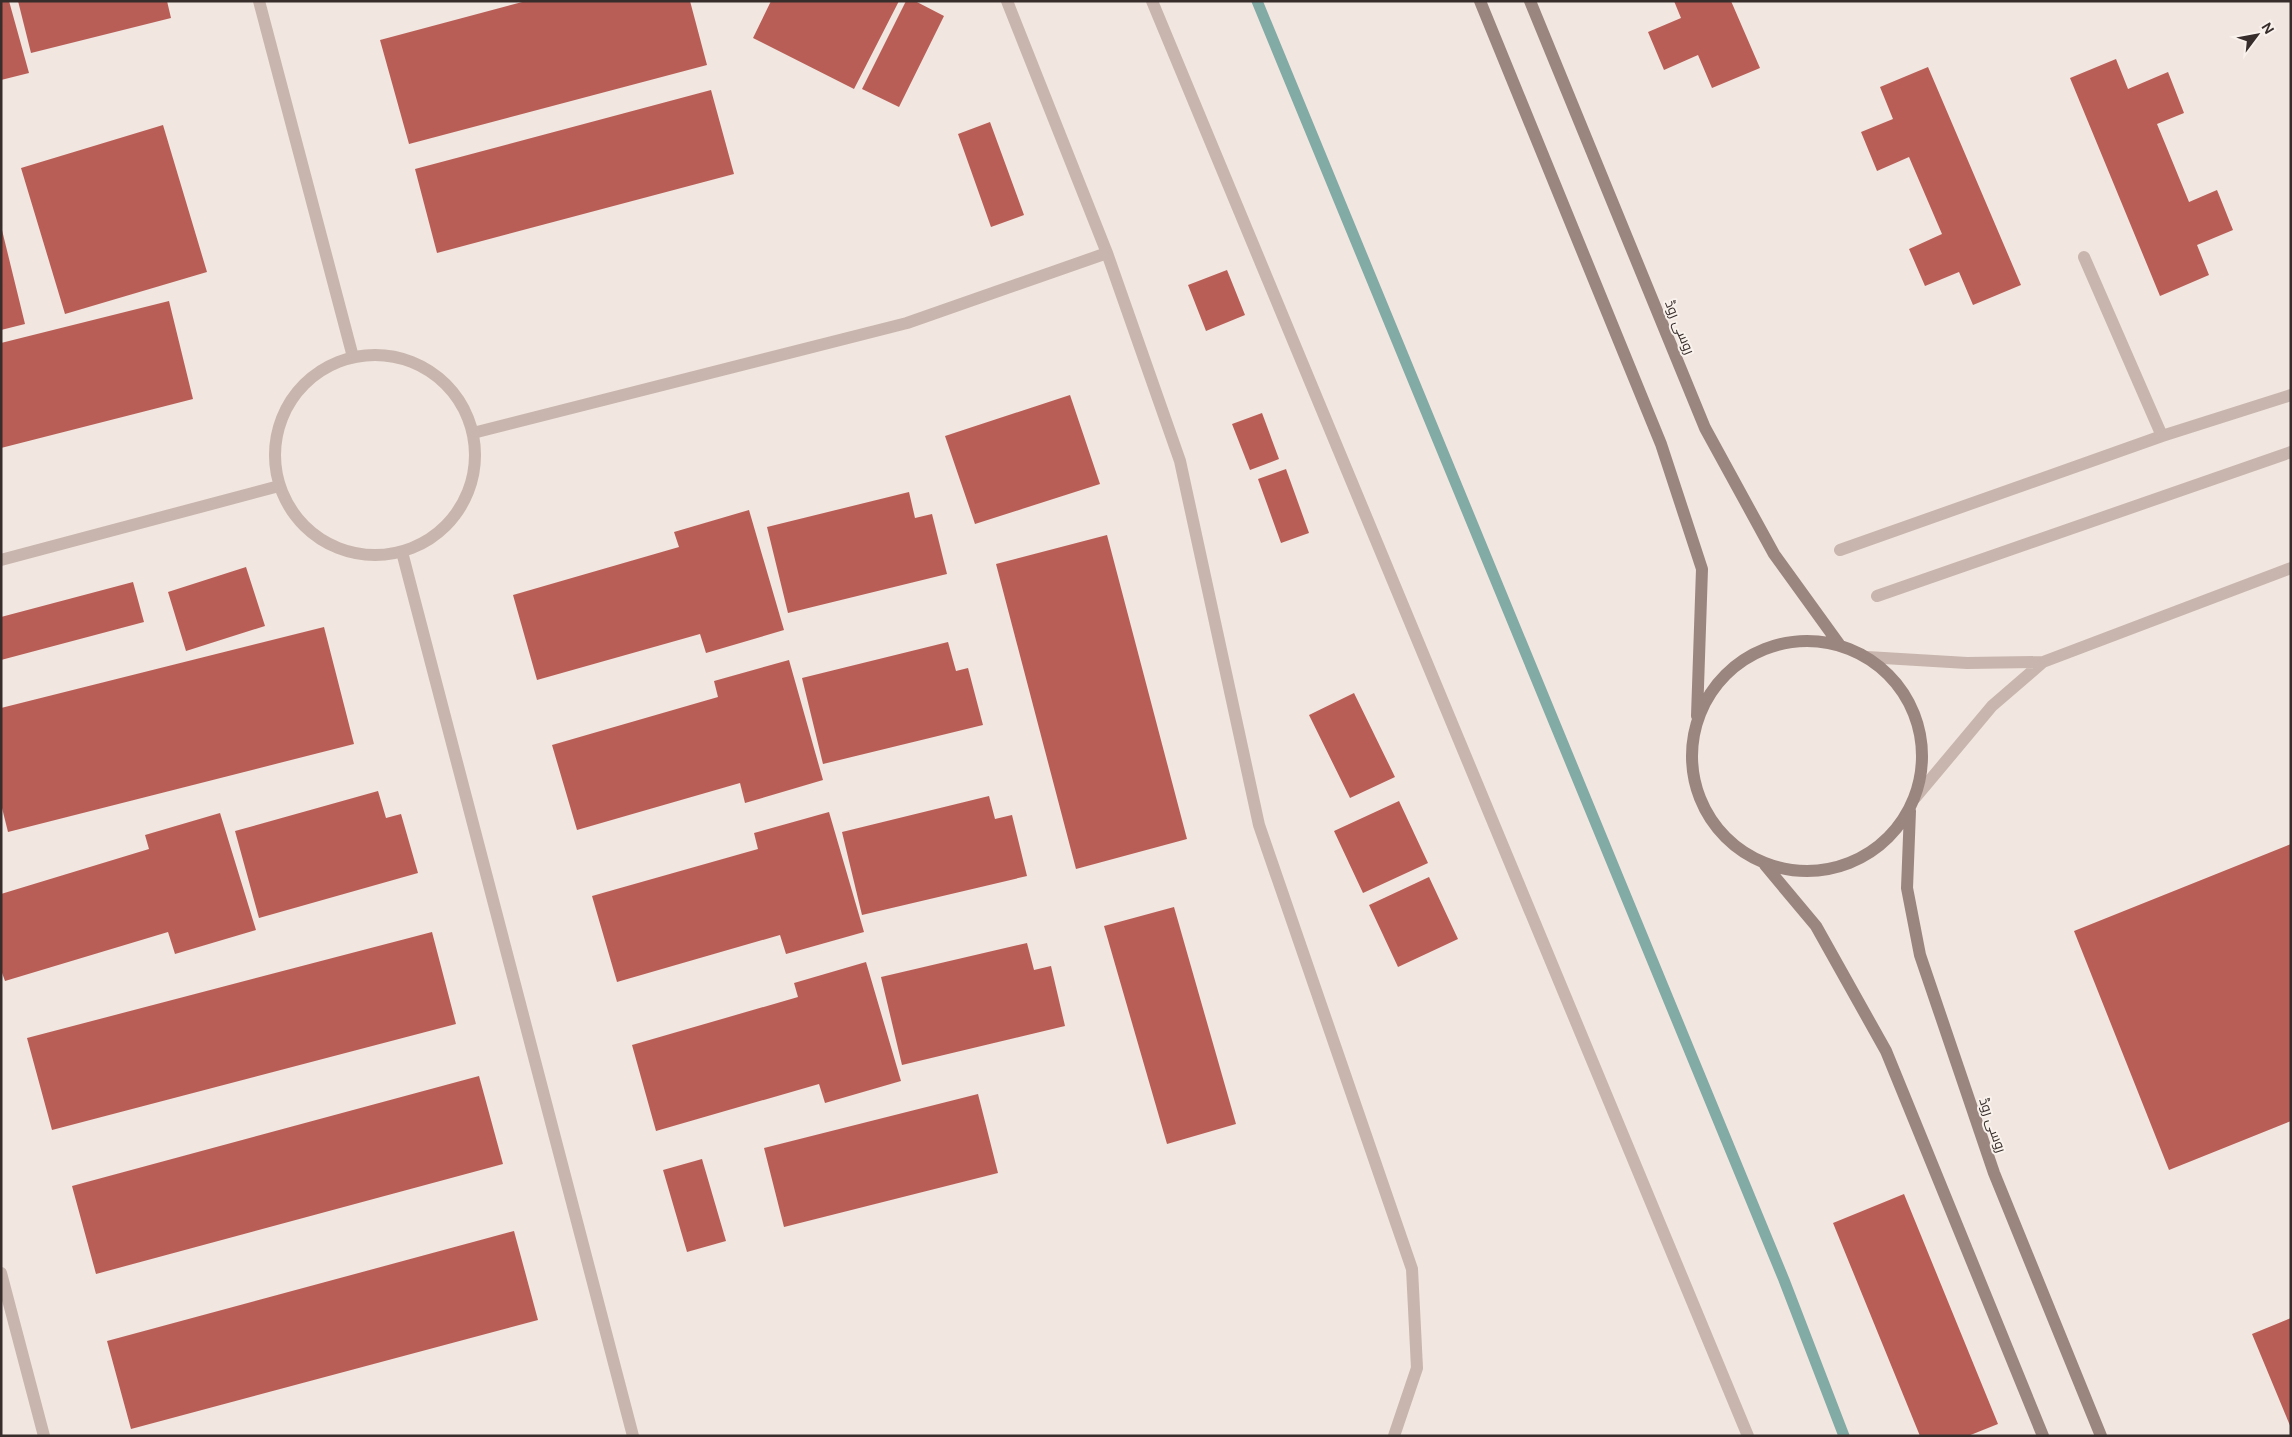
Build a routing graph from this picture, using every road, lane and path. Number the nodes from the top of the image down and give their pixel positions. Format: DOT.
graph roads {
  1 [pos="259,1"];
  2 [pos="1006,1"];
  3 [pos="1152,1"];
  4 [pos="1480,1"];
  5 [pos="1530,1"];
  6 [pos="1107,253"];
  7 [pos="2084,257"];
  8 [pos="353,357"];
  9 [pos="2291,395"];
  10 [pos="473,433"];
  11 [pos="2162,436"];
  12 [pos="2291,452"];
  13 [pos="279,486"];
  14 [pos="1840,550"];
  15 [pos="402,552"];
  16 [pos="1,560"];
  17 [pos="2291,568"];
  18 [pos="1877,596"];
  19 [pos="1839,644"];
  20 [pos="1867,657"];
  21 [pos="2043,662"];
  22 [pos="1697,716"];
  23 [pos="1915,798"];
  24 [pos="1910,810"];
  25 [pos="1765,865"];
  26 [pos="1,1273"];
  27 [pos="44,1436"];
  28 [pos="633,1436"];
  29 [pos="1394,1436"];
  30 [pos="1748,1436"];
  31 [pos="2042,1436"];
  32 [pos="2101,1436"];
  1 -- 8 [label="street"];
  2 -- 6 [label="street"];
  3 -- 30 [label="street"];
  4 -- 22 [label="main road"];
  5 -- 19 [label="main road, روسی روڈ"];
  6 -- 10 [label="street"];
  6 -- 29 [label="street"];
  7 -- 11 [label="street"];
  8 -- 10 [label="street"];
  8 -- 13 [label="street"];
  9 -- 11 [label="street"];
  10 -- 15 [label="street"];
  11 -- 14 [label="street"];
  12 -- 18 [label="street"];
  13 -- 15 [label="street"];
  13 -- 16 [label="street"];
  15 -- 28 [label="street"];
  17 -- 21 [label="street"];
  19 -- 20 [label="main road"];
  19 -- 22 [label="main road"];
  20 -- 21 [label="street"];
  20 -- 23 [label="main road"];
  21 -- 23 [label="street"];
  22 -- 25 [label="main road"];
  23 -- 24 [label="main road"];
  24 -- 25 [label="main road"];
  24 -- 32 [label="main road, روسی روڈ"];
  25 -- 31 [label="main road"];
  26 -- 27 [label="street"];
}
